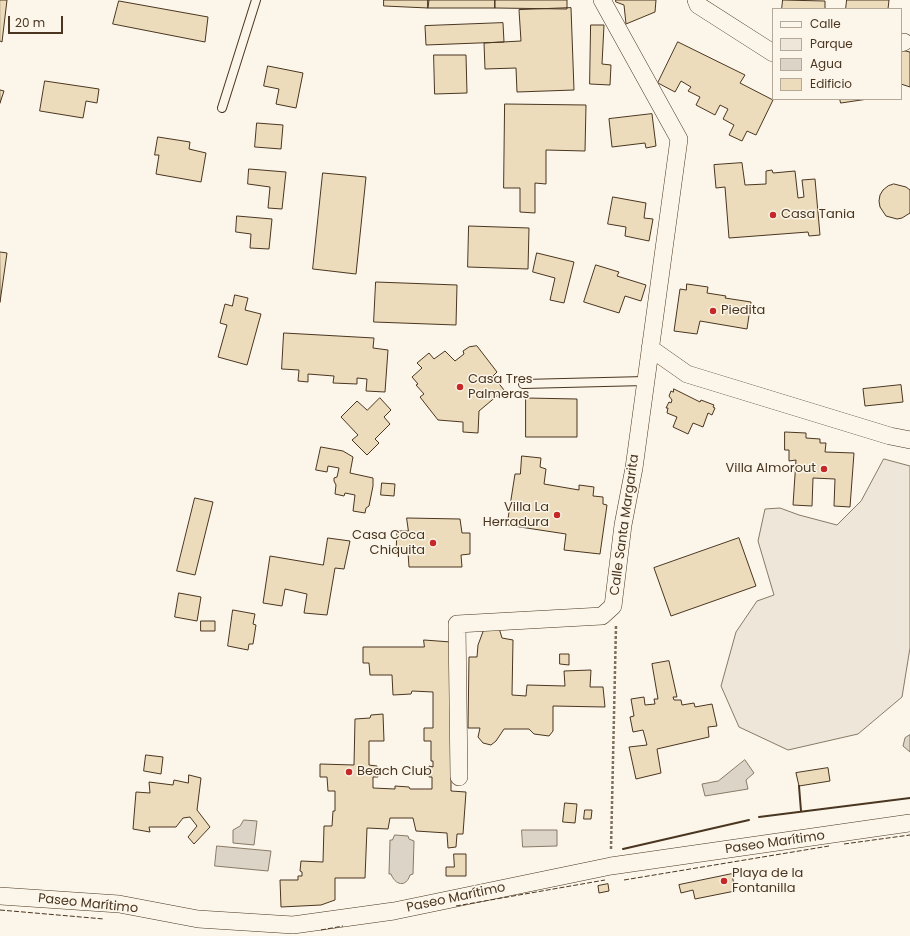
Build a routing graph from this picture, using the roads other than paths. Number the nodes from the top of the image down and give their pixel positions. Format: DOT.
graph roads {
  1 [pos="256,0"];
  2 [pos="602,0"];
  3 [pos="696,0"];
  4 [pos="772,53"];
  5 [pos="222,108"];
  6 [pos="650,348"];
  7 [pos="646,381"];
  8 [pos="523,384"];
  9 [pos="910,440"];
  10 [pos="459,776"];
  11 [pos="910,823"];
  12 [pos="0,896"];
  1 -- 5 [label="lane"];
  2 -- 6 [label="street, Calle Santa Margarita"];
  3 -- 4 [label="street"];
  6 -- 7 [label="street, Calle Santa Margarita"];
  6 -- 9 [label="street"];
  7 -- 8 [label="lane"];
  7 -- 10 [label="street, Calle Santa Margarita"];
  11 -- 12 [label="street, Paseo Marítimo"];
}
